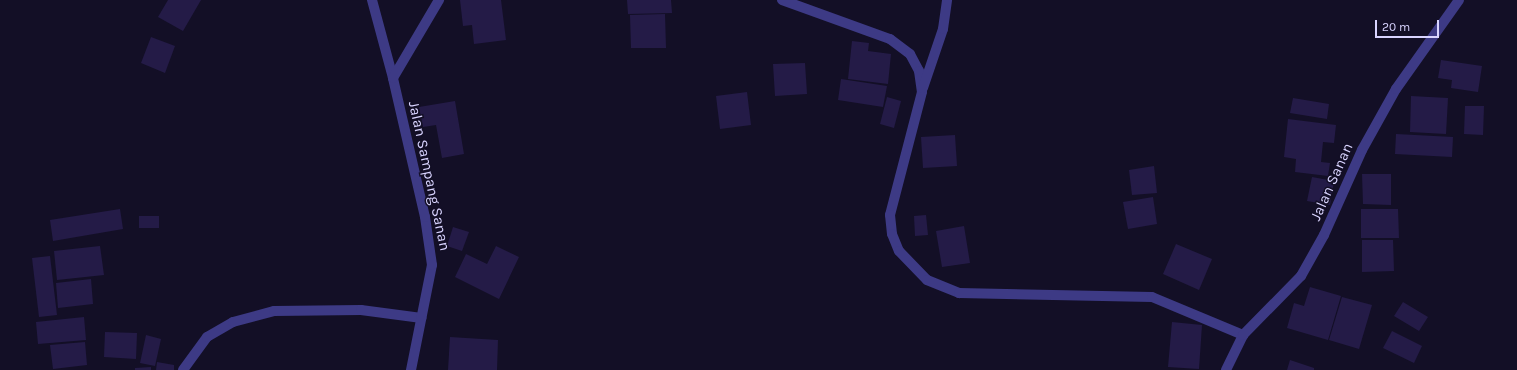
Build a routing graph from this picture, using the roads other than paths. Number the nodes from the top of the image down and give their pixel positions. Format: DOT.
graph roads {
  1 [pos="372,0"];
  2 [pos="439,0"];
  3 [pos="782,0"];
  4 [pos="947,0"];
  5 [pos="1459,0"];
  6 [pos="393,78"];
  7 [pos="922,92"];
  8 [pos="422,318"];
  9 [pos="1242,335"];
  10 [pos="183,370"];
  11 [pos="411,370"];
  12 [pos="1226,370"];
  1 -- 6 [label="street, Jalan Sampang Sanan"];
  2 -- 6 [label="street"];
  3 -- 7 [label="street"];
  4 -- 7 [label="street"];
  5 -- 9 [label="street, Jalan Sanan"];
  6 -- 8 [label="street, Jalan Sampang Sanan"];
  7 -- 9 [label="street"];
  8 -- 10 [label="street"];
  8 -- 11 [label="street, Jalan Sampang Sanan"];
  9 -- 12 [label="street, Jalan Sanan"];
}
